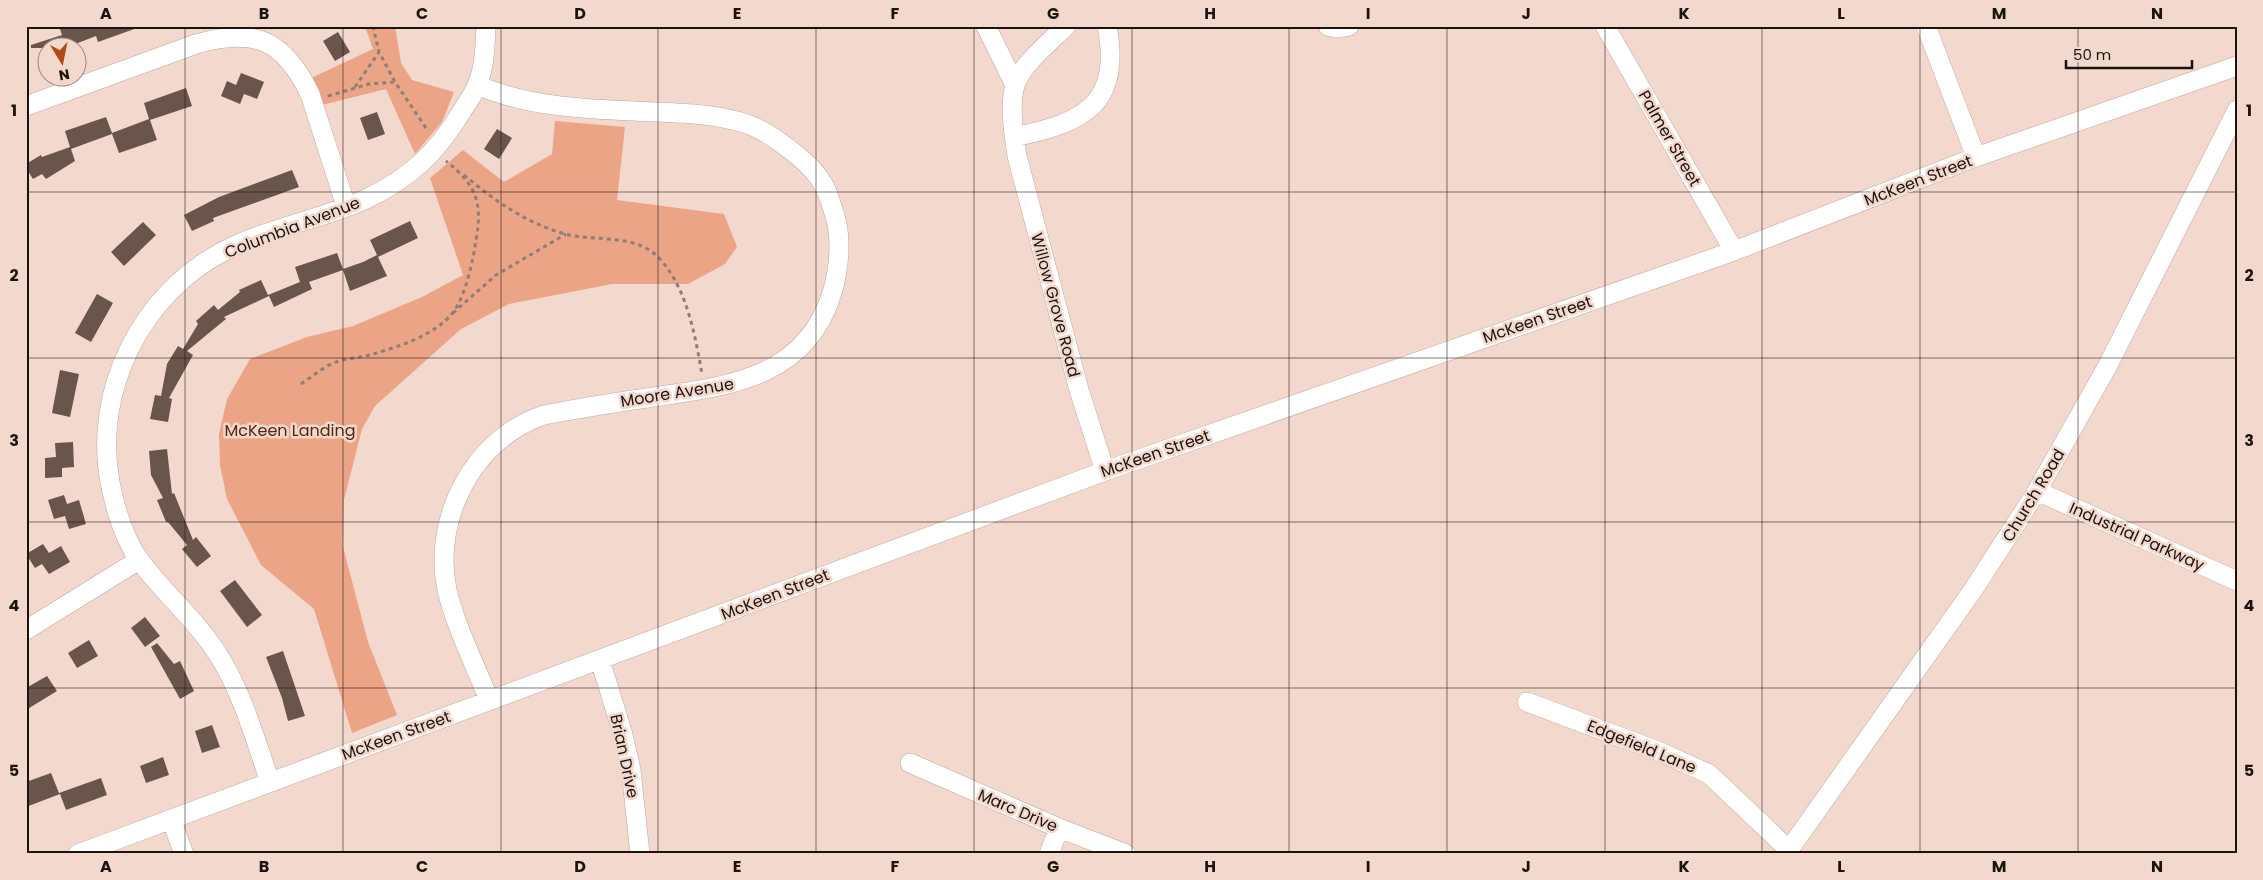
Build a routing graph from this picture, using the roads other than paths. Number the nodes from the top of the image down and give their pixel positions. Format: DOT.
graph roads {
  1 [pos="486,26"];
  2 [pos="986,26"];
  3 [pos="1066,26"];
  4 [pos="1107,26"];
  5 [pos="1328,26"];
  6 [pos="1349,26"];
  7 [pos="1605,26"];
  8 [pos="1926,26"];
  9 [pos="2237,66"];
  10 [pos="477,85"];
  11 [pos="1015,85"];
  12 [pos="26,106"];
  13 [pos="2237,110"];
  14 [pos="1014,137"];
  15 [pos="1976,157"];
  16 [pos="346,206"];
  17 [pos="1734,251"];
  18 [pos="1105,471"];
  19 [pos="2037,491"];
  20 [pos="140,560"];
  21 [pos="2237,581"];
  22 [pos="26,630"];
  23 [pos="600,660"];
  24 [pos="489,700"];
  25 [pos="1527,702"];
  26 [pos="910,763"];
  27 [pos="270,782"];
  28 [pos="171,819"];
  29 [pos="1059,828"];
  30 [pos="1787,852"];
  31 [pos="78,854"];
  32 [pos="184,854"];
  33 [pos="640,854"];
  34 [pos="1049,854"];
  35 [pos="1126,854"];
  1 -- 10 [label="street, Columbia Avenue"];
  2 -- 11 [label="street, Willow Grove Road"];
  3 -- 11 [label="street"];
  4 -- 14 [label="street"];
  5 -- 6 [label="street"];
  7 -- 17 [label="street, Palmer Street"];
  8 -- 15 [label="street"];
  9 -- 15 [label="street, McKeen Street"];
  10 -- 16 [label="street, Columbia Avenue"];
  10 -- 24 [label="street, Moore Avenue"];
  11 -- 14 [label="street, Willow Grove Road"];
  12 -- 16 [label="street"];
  13 -- 19 [label="street, Church Road"];
  14 -- 18 [label="street, Willow Grove Road"];
  15 -- 17 [label="street, McKeen Street"];
  16 -- 20 [label="street, Columbia Avenue"];
  17 -- 18 [label="street, McKeen Street"];
  18 -- 23 [label="street, McKeen Street"];
  19 -- 21 [label="street, Industrial Parkway"];
  19 -- 30 [label="street, Church Road"];
  20 -- 22 [label="street"];
  20 -- 27 [label="street, Columbia Avenue"];
  23 -- 24 [label="street, McKeen Street"];
  23 -- 33 [label="street, Brian Drive"];
  24 -- 27 [label="street, McKeen Street"];
  25 -- 30 [label="street, Edgefield Lane"];
  26 -- 29 [label="street, Marc Drive"];
  27 -- 28 [label="street, McKeen Street"];
  28 -- 31 [label="street, McKeen Street"];
  28 -- 32 [label="street"];
  29 -- 34 [label="street"];
  29 -- 35 [label="street, Marc Drive"];
}
